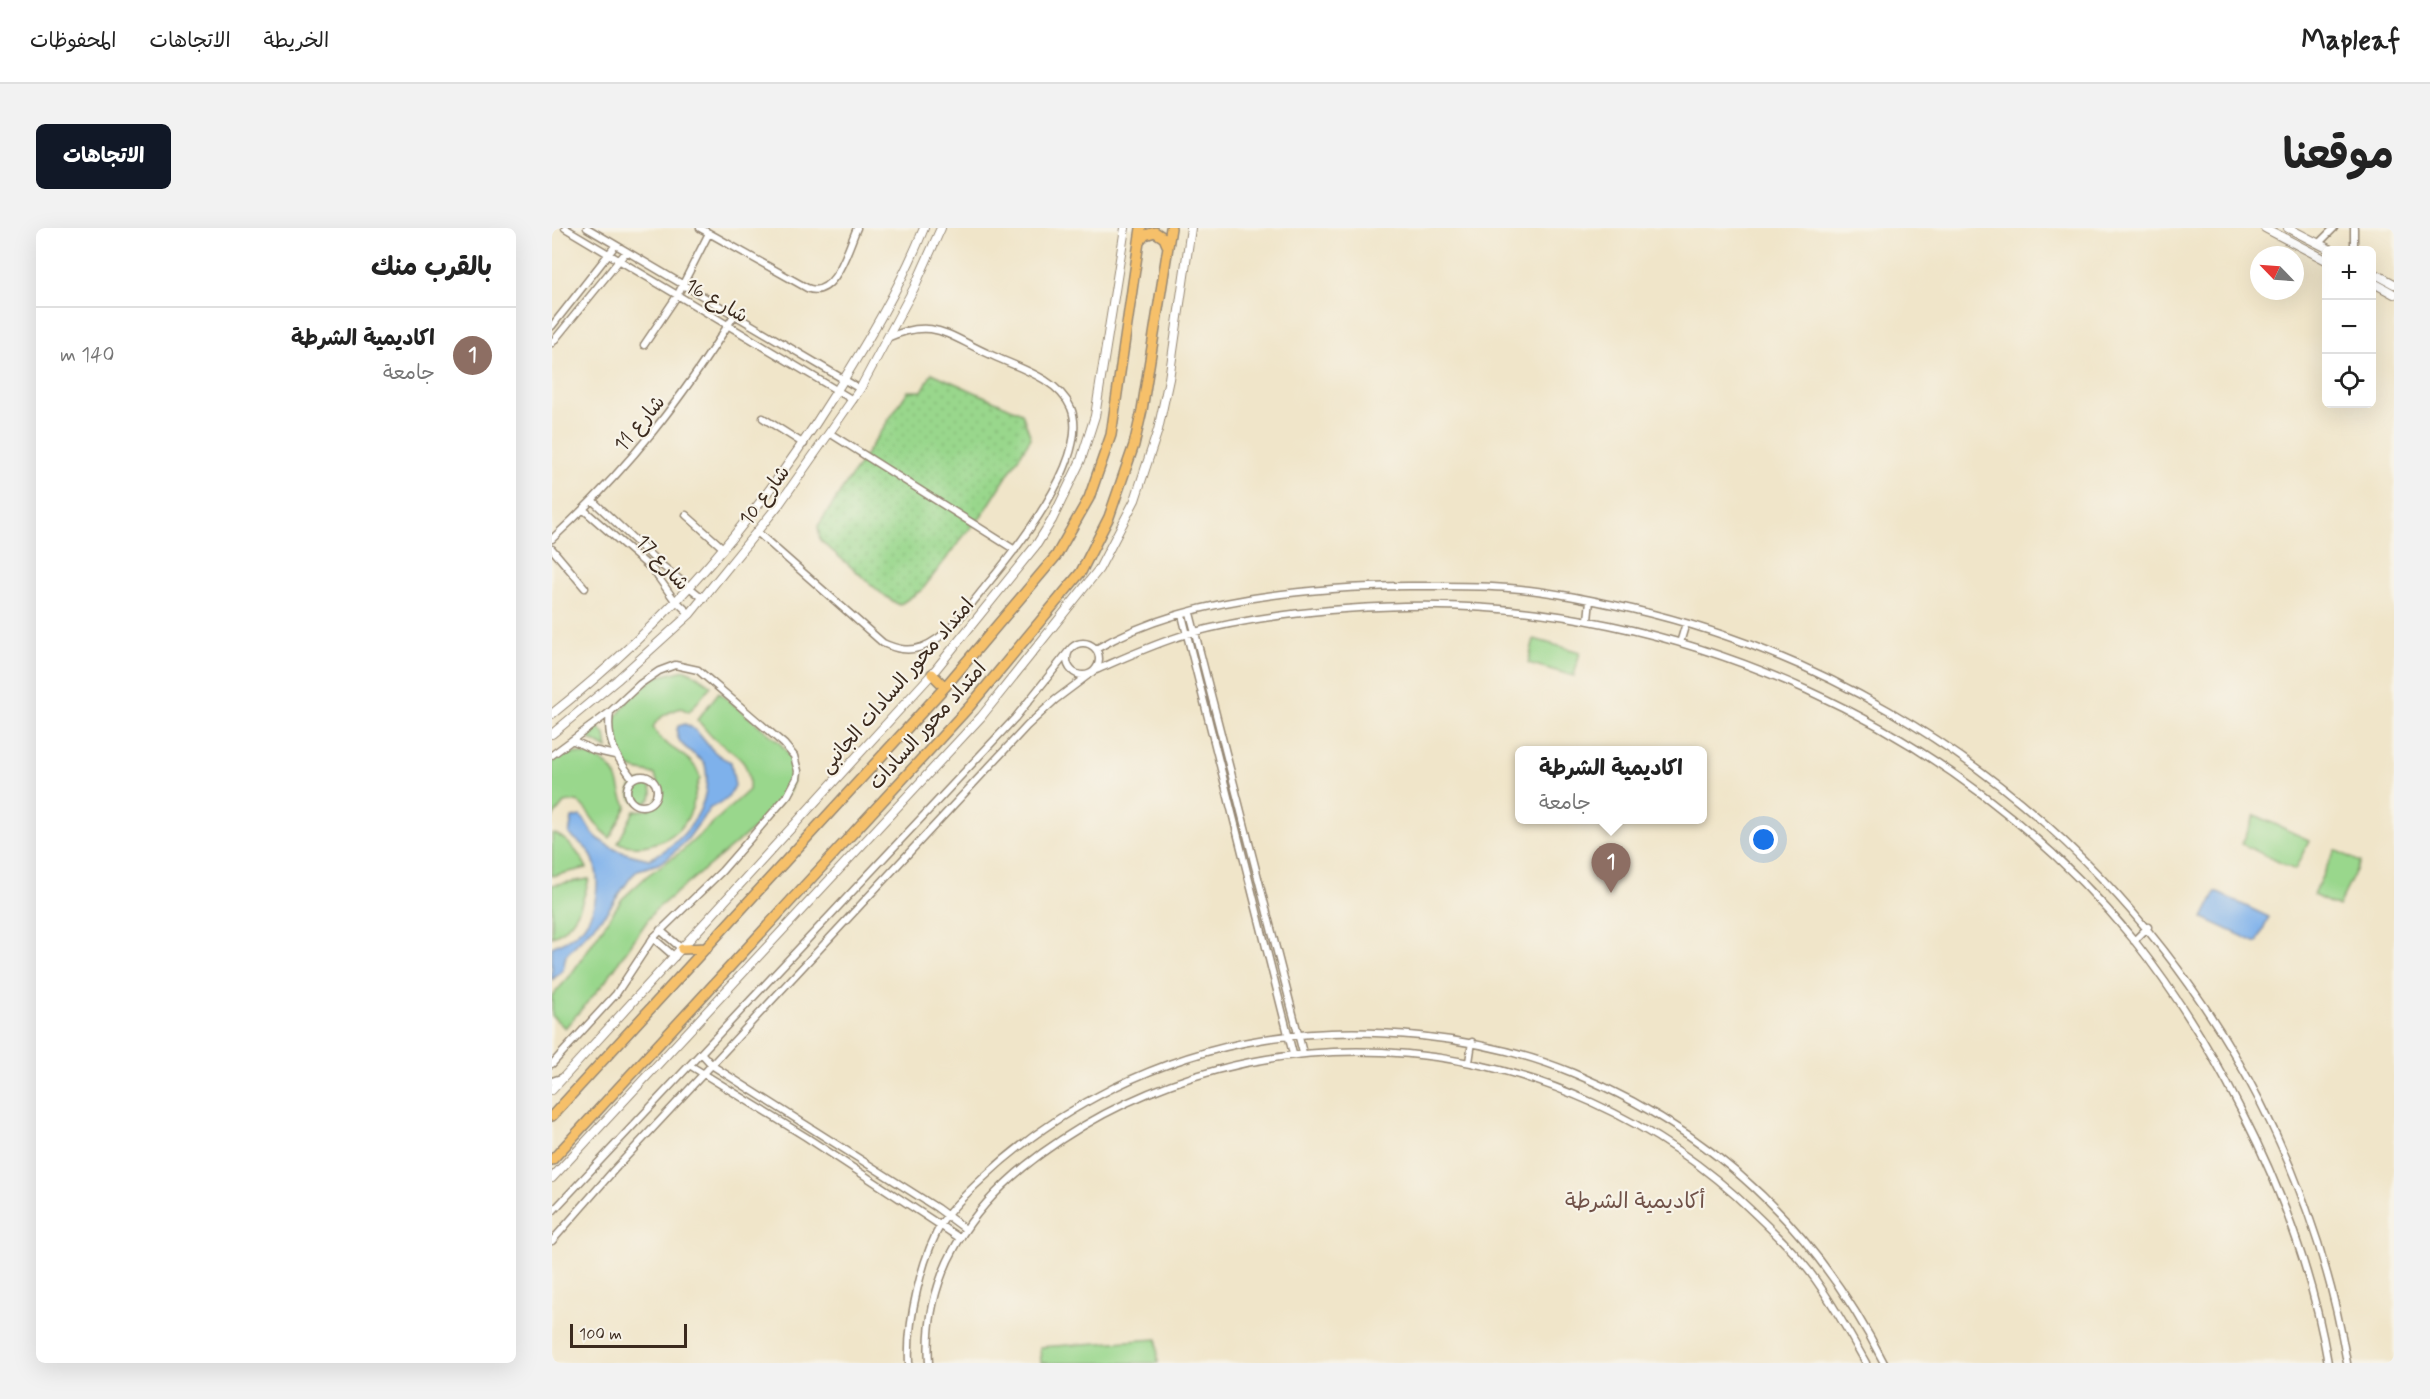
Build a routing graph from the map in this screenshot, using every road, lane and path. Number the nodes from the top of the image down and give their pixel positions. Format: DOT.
graph roads {
  1 [pos="565,228"];
  2 [pos="587,228"];
  3 [pos="700,228"];
  4 [pos="857,228"];
  5 [pos="924,228"];
  6 [pos="941,228"];
  7 [pos="1125,228"];
  8 [pos="1142,228"];
  9 [pos="1171,228"];
  10 [pos="1191,228"];
  11 [pos="2265,228"];
  12 [pos="2288,228"];
  13 [pos="2334,228"];
  14 [pos="2354,228"];
  15 [pos="709,233"];
  16 [pos="1139,243"];
  17 [pos="2318,244"];
  18 [pos="615,246"];
  19 [pos="2322,246"];
  20 [pos="2354,246"];
  21 [pos="1167,247"];
  22 [pos="626,252"];
  23 [pos="609,256"];
  24 [pos="2322,258"];
  25 [pos="619,261"];
  26 [pos="2376,274"];
  27 [pos="682,284"];
  28 [pos="2376,284"];
  29 [pos="2394,284"];
  30 [pos="2394,294"];
  31 [pos="677,296"];
  32 [pos="735,314"];
  33 [pos="728,324"];
  34 [pos="552,326"];
  35 [pos="887,338"];
  36 [pos="552,343"];
  37 [pos="644,345"];
  38 [pos="844,380"];
  39 [pos="860,389"];
  40 [pos="837,390"];
  41 [pos="853,400"];
  42 [pos="764,418"];
  43 [pos="831,434"];
  44 [pos="804,444"];
  45 [pos="593,501"];
  46 [pos="585,510"];
  47 [pos="686,515"];
  48 [pos="757,532"];
  49 [pos="552,539"];
  50 [pos="723,548"];
  51 [pos="552,549"];
  52 [pos="1015,550"];
  53 [pos="692,587"];
  54 [pos="585,588"];
  55 [pos="704,599"];
  56 [pos="1590,600"];
  57 [pos="677,602"];
  58 [pos="1190,613"];
  59 [pos="690,614"];
  60 [pos="1182,615"];
  61 [pos="1587,620"];
  62 [pos="1686,623"];
  63 [pos="1197,632"];
  64 [pos="1188,634"];
  65 [pos="1680,643"];
  66 [pos="1096,649"];
  67 [pos="1068,652"];
  68 [pos="1096,670"];
  69 [pos="932,674"];
  70 [pos="1087,676"];
  71 [pos="945,687"];
  72 [pos="610,712"];
  73 [pos="552,714"];
  74 [pos="552,734"];
  75 [pos="573,740"];
  76 [pos="552,755"];
  77 [pos="615,755"];
  78 [pos="633,779"];
  79 [pos="2148,927"];
  80 [pos="660,930"];
  81 [pos="653,938"];
  82 [pos="2134,941"];
  83 [pos="707,948"];
  84 [pos="682,949"];
  85 [pos="675,957"];
  86 [pos="1289,1037"];
  87 [pos="1299,1037"];
  88 [pos="1472,1042"];
  89 [pos="1303,1053"];
  90 [pos="702,1054"];
  91 [pos="1293,1054"];
  92 [pos="1469,1062"];
  93 [pos="552,1064"];
  94 [pos="691,1066"];
  95 [pos="712,1066"];
  96 [pos="705,1074"];
  97 [pos="564,1077"];
  98 [pos="552,1081"];
  99 [pos="552,1090"];
  100 [pos="552,1116"];
  101 [pos="552,1160"];
  102 [pos="552,1178"];
  103 [pos="552,1212"];
  104 [pos="947,1215"];
  105 [pos="940,1225"];
  106 [pos="964,1228"];
  107 [pos="958,1237"];
  108 [pos="552,1241"];
  109 [pos="909,1363"];
  110 [pos="929,1363"];
  111 [pos="1866,1363"];
  112 [pos="1884,1363"];
  113 [pos="2328,1363"];
  114 [pos="2347,1363"];
  1 -- 23 [label="street, شارع 16"];
  2 -- 18 [label="street, شارع 16"];
  3 -- 15 [label="street"];
  4 -- 15 [label="street"];
  5 -- 38 [label="street, شارع 10"];
  6 -- 35 [label="street, شارع 10"];
  7 -- 69 [label="street, امتداد محور السادات الجانبى"];
  8 -- 16 [label="main road, امتداد محور السادات"];
  9 -- 21 [label="main road, امتداد محور السادات"];
  10 -- 102 [label="street"];
  11 -- 24 [label="street"];
  12 -- 17 [label="street"];
  13 -- 17 [label="street"];
  14 -- 20 [label="street"];
  15 -- 27 [label="street"];
  16 -- 21 [label="main road"];
  16 -- 71 [label="main road, امتداد محور السادات"];
  17 -- 19 [label="street"];
  18 -- 22 [label="street, شارع 16"];
  18 -- 23 [label="street"];
  21 -- 101 [label="main road, امتداد محور السادات"];
  22 -- 25 [label="street"];
  22 -- 27 [label="street, شارع 16"];
  23 -- 25 [label="street, شارع 16"];
  23 -- 34 [label="street"];
  25 -- 31 [label="street, شارع 16"];
  25 -- 36 [label="street"];
  26 -- 29 [label="street"];
  27 -- 31 [label="street"];
  27 -- 32 [label="street, شارع 16"];
  28 -- 30 [label="street"];
  31 -- 33 [label="street, شارع 16"];
  31 -- 37 [label="street"];
  32 -- 33 [label="street, شارع 11"];
  32 -- 38 [label="street, شارع 16"];
  33 -- 40 [label="street, شارع 16"];
  33 -- 45 [label="street, شارع 11"];
  35 -- 39 [label="street, شارع 10"];
  35 -- 52 [label="street"];
  38 -- 39 [label="street, شارع 16"];
  38 -- 40 [label="street, شارع 10"];
  39 -- 41 [label="street, شارع 10"];
  40 -- 41 [label="street, شارع 16"];
  40 -- 44 [label="street, شارع 10"];
  41 -- 43 [label="street, شارع 10"];
  42 -- 44 [label="street"];
  43 -- 48 [label="street, شارع 10"];
  43 -- 52 [label="street"];
  44 -- 50 [label="street, شارع 10"];
  45 -- 46 [label="street, شارع 11"];
  45 -- 53 [label="street, شارع 17"];
  46 -- 49 [label="street, شارع 11"];
  46 -- 57 [label="street, شارع 17"];
  47 -- 50 [label="street"];
  48 -- 52 [label="street"];
  48 -- 55 [label="street, شارع 10"];
  50 -- 53 [label="street, شارع 10"];
  51 -- 54 [label="street"];
  53 -- 55 [label="street, شارع 17"];
  53 -- 57 [label="street, شارع 10"];
  55 -- 59 [label="street, شارع 10"];
  56 -- 58 [label="street"];
  56 -- 61 [label="street"];
  56 -- 62 [label="street"];
  57 -- 59 [label="street, شارع 17"];
  57 -- 73 [label="street, شارع 10"];
  58 -- 60 [label="street"];
  58 -- 63 [label="street"];
  59 -- 74 [label="street, شارع 10"];
  60 -- 64 [label="street"];
  60 -- 66 [label="street"];
  61 -- 63 [label="street"];
  61 -- 65 [label="street"];
  62 -- 65 [label="street"];
  62 -- 79 [label="street"];
  63 -- 64 [label="street"];
  63 -- 87 [label="street"];
  64 -- 68 [label="street"];
  64 -- 86 [label="street"];
  65 -- 82 [label="street"];
  66 -- 67 [label="street"];
  66 -- 68 [label="street"];
  67 -- 70 [label="street"];
  67 -- 90 [label="street"];
  68 -- 70 [label="street"];
  69 -- 71 [label="main road"];
  69 -- 84 [label="street, امتداد محور السادات الجانبى"];
  70 -- 95 [label="street"];
  71 -- 83 [label="main road, امتداد محور السادات"];
  72 -- 75 [label="street"];
  72 -- 77 [label="street"];
  72 -- 80 [label="street"];
  75 -- 76 [label="street"];
  75 -- 77 [label="street"];
  77 -- 78 [label="street"];
  78 -- 78 [label="street"];
  79 -- 82 [label="street"];
  79 -- 114 [label="street"];
  80 -- 81 [label="street"];
  80 -- 84 [label="street"];
  81 -- 85 [label="street"];
  81 -- 93 [label="street"];
  82 -- 113 [label="street"];
  83 -- 84 [label="main road"];
  83 -- 100 [label="main road, امتداد محور السادات"];
  84 -- 85 [label="street, امتداد محور السادات الجانبى"];
  85 -- 97 [label="street, امتداد محور السادات الجانبى"];
  86 -- 87 [label="street"];
  86 -- 91 [label="street"];
  86 -- 104 [label="street"];
  87 -- 88 [label="street"];
  87 -- 89 [label="street"];
  88 -- 92 [label="street"];
  88 -- 112 [label="street"];
  89 -- 91 [label="street"];
  89 -- 92 [label="street"];
  90 -- 94 [label="street"];
  90 -- 95 [label="street"];
  91 -- 106 [label="street"];
  92 -- 111 [label="street"];
  94 -- 96 [label="street"];
  94 -- 103 [label="street"];
  95 -- 96 [label="street"];
  95 -- 104 [label="street"];
  96 -- 105 [label="street"];
  96 -- 108 [label="street"];
  97 -- 98 [label="street"];
  97 -- 99 [label="street, امتداد محور السادات الجانبى"];
  104 -- 105 [label="street"];
  104 -- 106 [label="street"];
  105 -- 107 [label="street"];
  105 -- 109 [label="street"];
  106 -- 107 [label="street"];
  107 -- 110 [label="street"];
}
